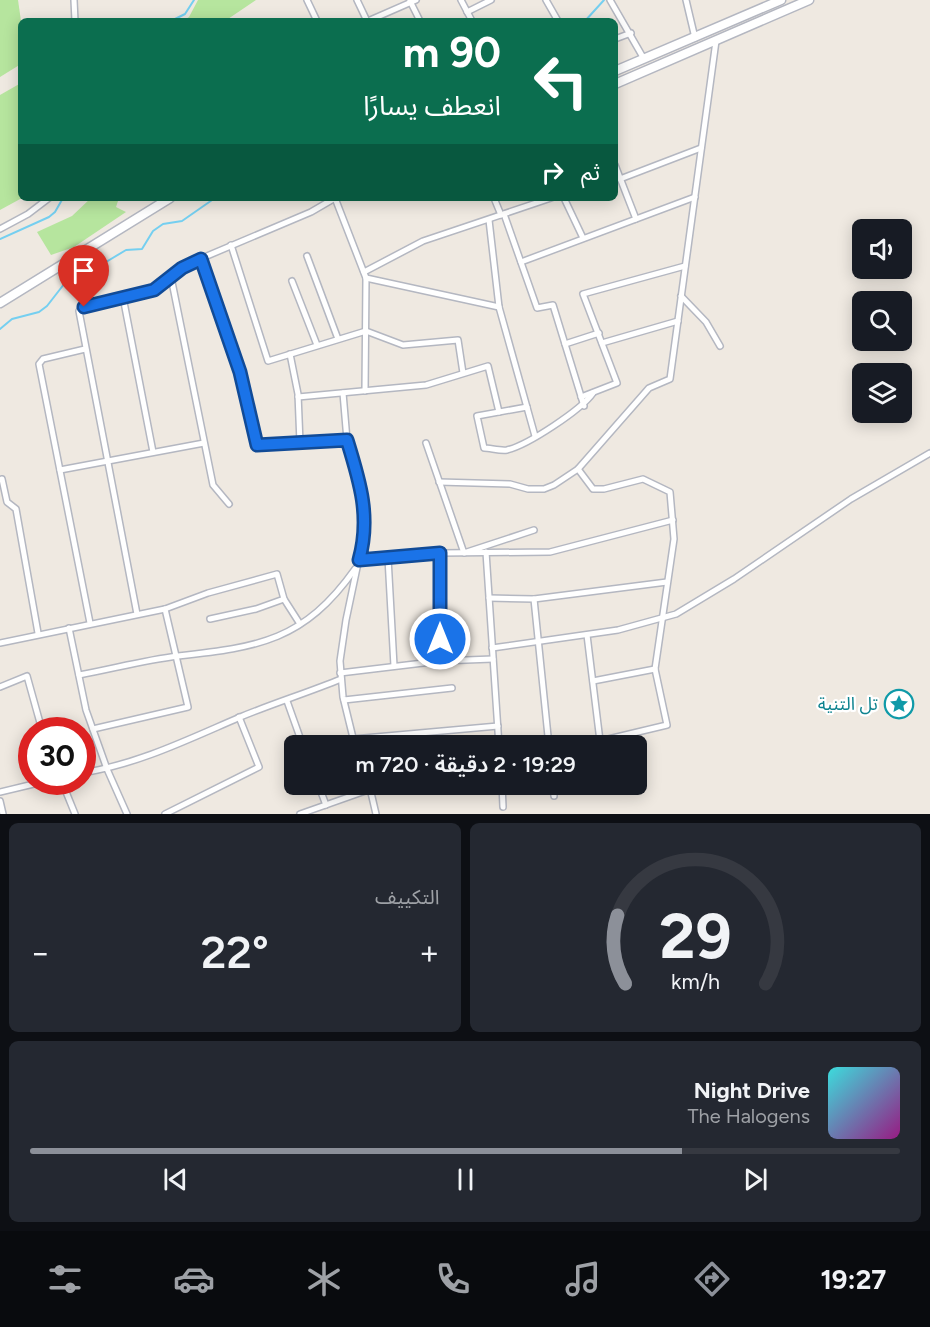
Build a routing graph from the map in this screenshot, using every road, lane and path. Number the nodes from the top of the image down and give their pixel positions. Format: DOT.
graph roads {
  1 [pos="74,0"];
  2 [pos="307,0"];
  3 [pos="357,0"];
  4 [pos="461,0"];
  5 [pos="491,0"];
  6 [pos="546,0"];
  7 [pos="610,0"];
  8 [pos="686,0"];
  9 [pos="781,0"];
  10 [pos="808,0"];
  11 [pos="412,1"];
  12 [pos="467,12"];
  13 [pos="75,18"];
  14 [pos="316,18"];
  15 [pos="366,18"];
  16 [pos="374,18"];
  17 [pos="419,18"];
  18 [pos="470,18"];
  19 [pos="556,18"];
  20 [pos="631,33"];
  21 [pos="618,38"];
  22 [pos="695,38"];
  23 [pos="716,41"];
  24 [pos="644,59"];
  25 [pos="627,66"];
  26 [pos="618,75"];
  27 [pos="618,78"];
  28 [pos="630,78"];
  29 [pos="701,148"];
  30 [pos="618,172"];
  31 [pos="621,179"];
  32 [pos="695,197"];
  33 [pos="45,201"];
  34 [pos="165,201"];
  35 [pos="330,201"];
  36 [pos="336,201"];
  37 [pos="495,201"];
  38 [pos="542,201"];
  39 [pos="565,201"];
  40 [pos="502,215"];
  41 [pos="489,219"];
  42 [pos="636,219"];
  43 [pos="0,229"];
  44 [pos="583,238"];
  45 [pos="231,245"];
  46 [pos="307,256"];
  47 [pos="201,259"];
  48 [pos="521,262"];
  49 [pos="685,266"];
  50 [pos="365,275"];
  51 [pos="171,277"];
  52 [pos="292,282"];
  53 [pos="681,296"];
  54 [pos="123,297"];
  55 [pos="0,303"];
  56 [pos="499,307"];
  57 [pos="678,321"];
  58 [pos="366,331"];
  59 [pos="598,333"];
  60 [pos="338,339"];
  61 [pos="602,343"];
  62 [pos="565,344"];
  63 [pos="317,345"];
  64 [pos="720,346"];
  65 [pos="85,349"];
  66 [pos="290,354"];
  67 [pos="463,373"];
  68 [pos="365,391"];
  69 [pos="594,392"];
  70 [pos="344,393"];
  71 [pos="298,397"];
  72 [pos="581,397"];
  73 [pos="584,406"];
  74 [pos="527,407"];
  75 [pos="499,412"];
  76 [pos="535,436"];
  77 [pos="347,440"];
  78 [pos="204,442"];
  79 [pos="300,443"];
  80 [pos="426,443"];
  81 [pos="153,452"];
  82 [pos="930,453"];
  83 [pos="107,461"];
  84 [pos="578,469"];
  85 [pos="60,470"];
  86 [pos="2,479"];
  87 [pos="439,482"];
  88 [pos="229,504"];
  89 [pos="673,520"];
  90 [pos="534,530"];
  91 [pos="486,552"];
  92 [pos="440,553"];
  93 [pos="464,553"];
  94 [pos="388,558"];
  95 [pos="359,560"];
  96 [pos="357,566"];
  97 [pos="667,582"];
  98 [pos="489,598"];
  99 [pos="284,599"];
  100 [pos="534,599"];
  101 [pos="165,609"];
  102 [pos="137,614"];
  103 [pos="210,619"];
  104 [pos="661,619"];
  105 [pos="90,624"];
  106 [pos="300,624"];
  107 [pos="69,628"];
  108 [pos="38,633"];
  109 [pos="587,635"];
  110 [pos="538,642"];
  111 [pos="0,643"];
  112 [pos="492,648"];
  113 [pos="176,657"];
  114 [pos="493,659"];
  115 [pos="440,661"];
  116 [pos="394,666"];
  117 [pos="655,669"];
  118 [pos="79,675"];
  119 [pos="341,676"];
  120 [pos="593,681"];
  121 [pos="0,687"];
  122 [pos="452,688"];
  123 [pos="344,700"];
  124 [pos="287,701"];
  125 [pos="38,717"];
  126 [pos="90,717"];
  127 [pos="239,717"];
  128 [pos="498,726"];
  129 [pos="96,728"];
  130 [pos="299,735"];
  131 [pos="352,735"];
  132 [pos="398,735"];
  133 [pos="498,735"];
  134 [pos="548,735"];
  135 [pos="96,738"];
  136 [pos="107,769"];
  137 [pos="96,771"];
  138 [pos="18,788"];
  139 [pos="0,792"];
  140 [pos="67,795"];
  141 [pos="322,795"];
  142 [pos="350,795"];
  143 [pos="372,795"];
  144 [pos="502,795"];
  145 [pos="0,801"];
  146 [pos="326,805"];
  147 [pos="503,807"];
  148 [pos="3,814"];
  149 [pos="75,814"];
  150 [pos="127,814"];
  151 [pos="165,814"];
  152 [pos="300,814"];
  153 [pos="376,814"];
  1 -- 13 [label="street"];
  2 -- 14 [label="street"];
  3 -- 15 [label="street"];
  4 -- 12 [label="street"];
  5 -- 12 [label="street"];
  6 -- 19 [label="street"];
  7 -- 20 [label="street"];
  8 -- 22 [label="street"];
  9 -- 22 [label="main road"];
  10 -- 23 [label="main road"];
  11 -- 16 [label="street"];
  11 -- 17 [label="street"];
  12 -- 18 [label="street"];
  20 -- 21 [label="street"];
  20 -- 24 [label="street"];
  22 -- 24 [label="main road"];
  23 -- 28 [label="main road"];
  23 -- 29 [label="street"];
  24 -- 25 [label="main road"];
  25 -- 26 [label="main road"];
  25 -- 28 [label="main road"];
  27 -- 28 [label="main road"];
  29 -- 31 [label="street"];
  29 -- 32 [label="street"];
  30 -- 31 [label="street"];
  31 -- 42 [label="street"];
  32 -- 42 [label="street"];
  32 -- 49 [label="street"];
  33 -- 43 [label="street"];
  34 -- 55 [label="main road"];
  35 -- 45 [label="street"];
  36 -- 50 [label="street"];
  37 -- 40 [label="street"];
  38 -- 40 [label="street"];
  39 -- 44 [label="street"];
  40 -- 41 [label="street"];
  40 -- 48 [label="street"];
  41 -- 50 [label="street"];
  41 -- 56 [label="street"];
  42 -- 44 [label="street"];
  44 -- 48 [label="street"];
  45 -- 47 [label="street"];
  45 -- 66 [label="street"];
  46 -- 60 [label="street"];
  47 -- 51 [label="street"];
  47 -- 79 [label="street"];
  48 -- 62 [label="street"];
  49 -- 53 [label="street"];
  49 -- 59 [label="street"];
  50 -- 56 [label="street"];
  50 -- 58 [label="street"];
  51 -- 54 [label="street"];
  51 -- 78 [label="street"];
  52 -- 63 [label="street"];
  53 -- 57 [label="street"];
  53 -- 64 [label="street"];
  54 -- 65 [label="street"];
  54 -- 81 [label="street"];
  56 -- 74 [label="street"];
  57 -- 61 [label="street"];
  57 -- 84 [label="street"];
  58 -- 60 [label="street"];
  58 -- 67 [label="street"];
  58 -- 68 [label="street"];
  59 -- 61 [label="street"];
  59 -- 62 [label="street"];
  60 -- 63 [label="street"];
  61 -- 69 [label="street"];
  62 -- 72 [label="street"];
  63 -- 66 [label="street"];
  65 -- 83 [label="street"];
  65 -- 85 [label="street"];
  66 -- 71 [label="street"];
  67 -- 68 [label="street"];
  67 -- 75 [label="street"];
  68 -- 70 [label="street"];
  69 -- 72 [label="street"];
  69 -- 73 [label="street"];
  70 -- 71 [label="street"];
  70 -- 77 [label="street"];
  71 -- 79 [label="street"];
  72 -- 73 [label="street"];
  73 -- 76 [label="street"];
  74 -- 75 [label="street"];
  74 -- 76 [label="street"];
  75 -- 76 [label="street"];
  77 -- 79 [label="street"];
  77 -- 95 [label="street"];
  78 -- 81 [label="street"];
  78 -- 88 [label="street"];
  80 -- 87 [label="street"];
  81 -- 83 [label="street"];
  82 -- 104 [label="street"];
  83 -- 85 [label="street"];
  83 -- 102 [label="street"];
  84 -- 87 [label="street"];
  84 -- 89 [label="street"];
  85 -- 105 [label="street"];
  86 -- 108 [label="street"];
  87 -- 93 [label="street"];
  89 -- 91 [label="street"];
  89 -- 97 [label="street"];
  90 -- 93 [label="street"];
  91 -- 93 [label="street"];
  91 -- 98 [label="street"];
  92 -- 93 [label="street"];
  92 -- 94 [label="street"];
  92 -- 115 [label="street"];
  94 -- 95 [label="street"];
  94 -- 116 [label="street"];
  95 -- 96 [label="street"];
  96 -- 106 [label="street"];
  96 -- 119 [label="street"];
  97 -- 100 [label="street"];
  97 -- 104 [label="street"];
  98 -- 100 [label="street"];
  98 -- 112 [label="street"];
  99 -- 101 [label="street"];
  99 -- 103 [label="street"];
  99 -- 106 [label="street"];
  100 -- 110 [label="street"];
  101 -- 102 [label="street"];
  101 -- 113 [label="street"];
  102 -- 105 [label="street"];
  104 -- 109 [label="street"];
  104 -- 117 [label="street"];
  105 -- 107 [label="street"];
  106 -- 113 [label="street"];
  107 -- 108 [label="street"];
  107 -- 118 [label="street"];
  108 -- 111 [label="street"];
  109 -- 110 [label="street"];
  109 -- 120 [label="street"];
  110 -- 112 [label="street"];
  110 -- 134 [label="street"];
  112 -- 114 [label="street"];
  113 -- 118 [label="street"];
  113 -- 129 [label="street"];
  114 -- 115 [label="street"];
  114 -- 128 [label="street"];
  115 -- 116 [label="street"];
  116 -- 119 [label="street"];
  117 -- 120 [label="street"];
  117 -- 120 [label="street"];
  118 -- 126 [label="street"];
  119 -- 123 [label="street"];
  119 -- 124 [label="street"];
  121 -- 125 [label="street"];
  122 -- 123 [label="street"];
  123 -- 131 [label="street"];
  124 -- 127 [label="street"];
  124 -- 130 [label="street"];
  127 -- 136 [label="street"];
  127 -- 151 [label="street"];
  128 -- 132 [label="street"];
  128 -- 133 [label="street"];
  135 -- 136 [label="street"];
  136 -- 137 [label="street"];
  136 -- 150 [label="street"];
  138 -- 139 [label="street"];
  140 -- 149 [label="street"];
  141 -- 146 [label="street"];
  142 -- 146 [label="street"];
  143 -- 153 [label="street"];
  144 -- 147 [label="street"];
  145 -- 148 [label="street"];
  146 -- 152 [label="street"];
}
